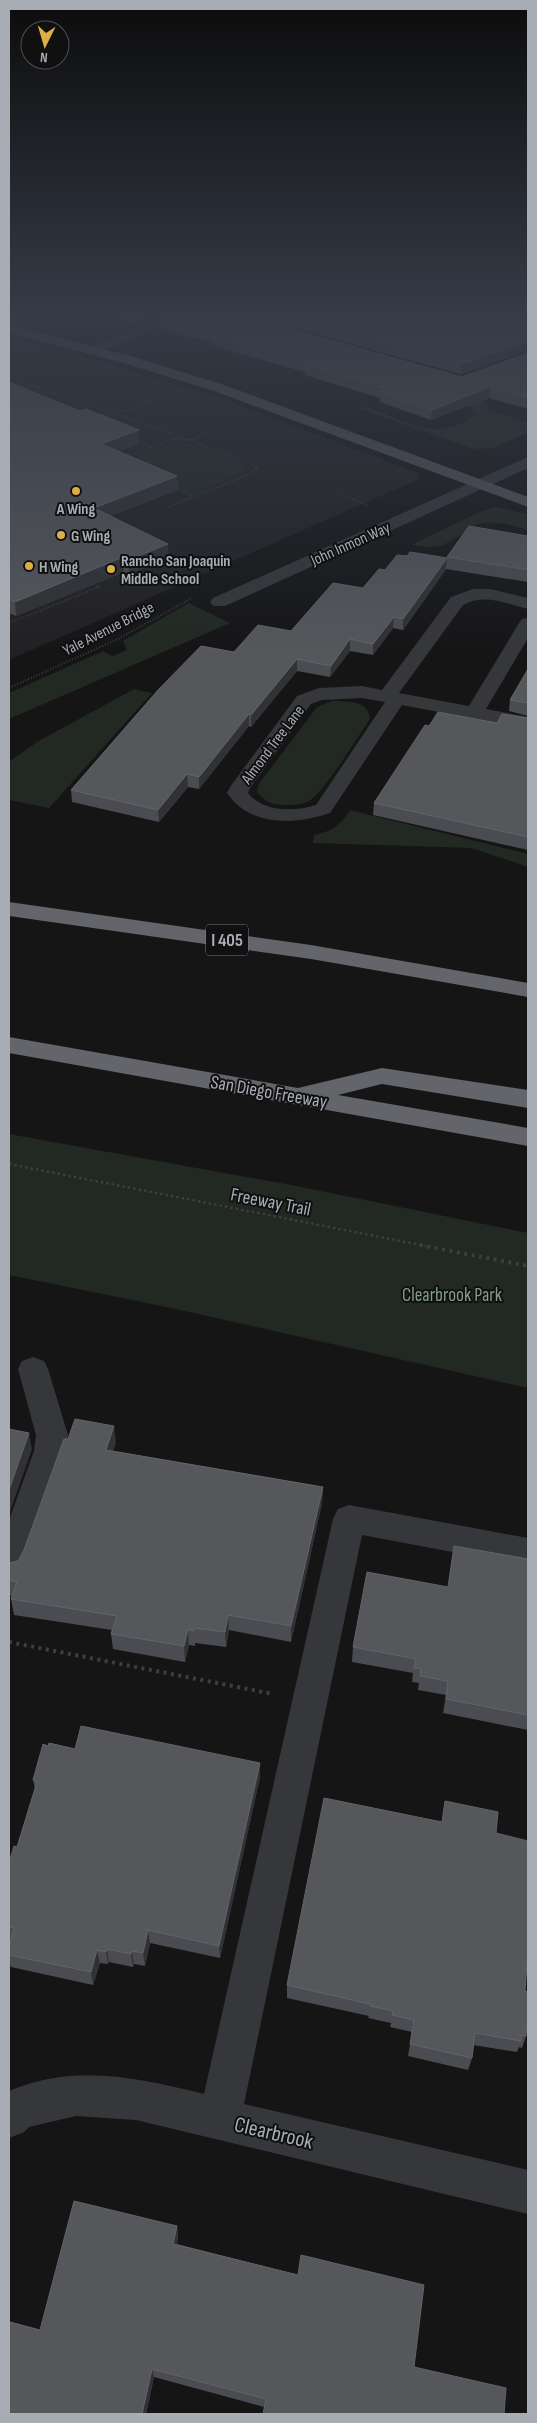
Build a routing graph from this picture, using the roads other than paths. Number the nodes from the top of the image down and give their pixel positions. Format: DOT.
graph roads {
  1 [pos="322,426"];
  2 [pos="528,462"];
  3 [pos="488,467"];
  4 [pos="504,474"];
  5 [pos="520,480"];
  6 [pos="481,484"];
  7 [pos="528,502"];
  8 [pos="219,602"];
  9 [pos="528,604"];
  10 [pos="528,623"];
  11 [pos="391,698"];
  12 [pos="474,713"];
  13 [pos="528,723"];
  14 [pos="9,909"];
  15 [pos="528,990"];
  16 [pos="9,1045"];
  17 [pos="297,1096"];
  18 [pos="528,1099"];
  19 [pos="528,1138"];
  20 [pos="33,1368"];
  21 [pos="528,1552"];
  22 [pos="9,1565"];
  23 [pos="14,2113"];
  24 [pos="220,2119"];
  25 [pos="528,2192"];
  1 -- 6 [label="main road"];
  2 -- 4 [label="street, John Inmon Way"];
  3 -- 4 [label="main road"];
  4 -- 5 [label="main road"];
  4 -- 6 [label="street, John Inmon Way"];
  6 -- 7 [label="main road"];
  6 -- 8 [label="street, John Inmon Way"];
  9 -- 11 [label="street, Almond Tree Lane"];
  10 -- 12 [label="street"];
  11 -- 11 [label="street, Almond Tree Lane"];
  11 -- 12 [label="street, Almond Tree Lane"];
  12 -- 13 [label="street, Almond Tree Lane"];
  14 -- 15 [label="highway, I 405"];
  16 -- 17 [label="highway, San Diego Freeway"];
  17 -- 18 [label="highway"];
  17 -- 19 [label="highway, San Diego Freeway"];
  20 -- 22 [label="street"];
  21 -- 24 [label="street"];
  23 -- 24 [label="street, Clearbrook"];
  24 -- 25 [label="street, Clearbrook"];
}
